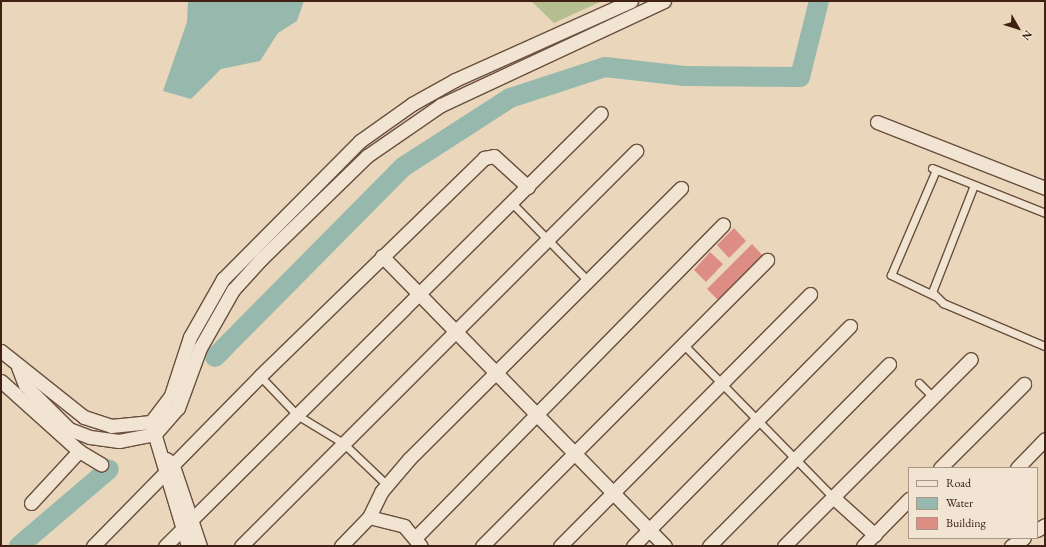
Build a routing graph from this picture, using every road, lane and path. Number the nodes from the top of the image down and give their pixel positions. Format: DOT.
graph roads {
  1 [pos="631,1"];
  2 [pos="664,1"];
  3 [pos="602,113"];
  4 [pos="877,122"];
  5 [pos="636,151"];
  6 [pos="974,185"];
  7 [pos="528,187"];
  8 [pos="681,188"];
  9 [pos="1045,188"];
  10 [pos="512,203"];
  11 [pos="1045,213"];
  12 [pos="723,225"];
  13 [pos="548,240"];
  14 [pos="382,256"];
  15 [pos="767,260"];
  16 [pos="588,281"];
  17 [pos="810,294"];
  18 [pos="420,296"];
  19 [pos="935,296"];
  20 [pos="850,326"];
  21 [pos="454,333"];
  22 [pos="683,344"];
  23 [pos="1045,346"];
  24 [pos="2,352"];
  25 [pos="971,359"];
  26 [pos="889,364"];
  27 [pos="18,367"];
  28 [pos="494,374"];
  29 [pos="260,376"];
  30 [pos="1,381"];
  31 [pos="723,382"];
  32 [pos="919,383"];
  33 [pos="1024,384"];
  34 [pos="933,397"];
  35 [pos="297,415"];
  36 [pos="535,415"];
  37 [pos="758,420"];
  38 [pos="153,428"];
  39 [pos="1045,439"];
  40 [pos="343,443"];
  41 [pos="79,451"];
  42 [pos="574,454"];
  43 [pos="794,460"];
  44 [pos="101,464"];
  45 [pos="167,464"];
  46 [pos="941,467"];
  47 [pos="1018,467"];
  48 [pos="387,486"];
  49 [pos="613,494"];
  50 [pos="834,498"];
  51 [pos="908,500"];
  52 [pos="31,503"];
  53 [pos="369,517"];
  54 [pos="186,524"];
  55 [pos="649,530"];
  56 [pos="875,535"];
  57 [pos="1022,539"];
  58 [pos="419,542"];
  59 [pos="93,546"];
  60 [pos="165,546"];
  61 [pos="188,546"];
  62 [pos="200,546"];
  63 [pos="241,546"];
  64 [pos="341,546"];
  65 [pos="482,546"];
  66 [pos="560,546"];
  67 [pos="633,546"];
  68 [pos="665,546"];
  69 [pos="709,546"];
  70 [pos="784,546"];
  71 [pos="863,546"];
  72 [pos="1011,546"];
  1 -- 38 [label="street"];
  2 -- 38 [label="street"];
  3 -- 7 [label="street"];
  4 -- 9 [label="street"];
  5 -- 13 [label="street"];
  6 -- 11 [label="lane"];
  6 -- 19 [label="lane"];
  6 -- 19 [label="lane"];
  7 -- 10 [label="street"];
  7 -- 14 [label="street"];
  8 -- 16 [label="street"];
  10 -- 13 [label="lane"];
  10 -- 18 [label="street"];
  12 -- 36 [label="street"];
  13 -- 16 [label="lane"];
  13 -- 21 [label="street"];
  14 -- 18 [label="street"];
  14 -- 29 [label="street"];
  15 -- 22 [label="street"];
  16 -- 28 [label="street"];
  17 -- 31 [label="street"];
  18 -- 21 [label="street"];
  18 -- 35 [label="street"];
  19 -- 23 [label="lane"];
  20 -- 37 [label="street"];
  21 -- 28 [label="street"];
  21 -- 40 [label="street"];
  22 -- 31 [label="lane"];
  22 -- 42 [label="street"];
  24 -- 27 [label="street"];
  25 -- 34 [label="street"];
  26 -- 43 [label="street"];
  27 -- 38 [label="street"];
  27 -- 38 [label="street"];
  28 -- 36 [label="street"];
  28 -- 48 [label="street"];
  29 -- 35 [label="lane"];
  29 -- 45 [label="street"];
  30 -- 41 [label="street"];
  31 -- 37 [label="lane"];
  31 -- 49 [label="street"];
  32 -- 34 [label="lane"];
  33 -- 46 [label="street"];
  34 -- 50 [label="street"];
  35 -- 40 [label="lane"];
  35 -- 54 [label="street"];
  36 -- 42 [label="street"];
  36 -- 58 [label="street"];
  37 -- 43 [label="lane"];
  37 -- 55 [label="street"];
  38 -- 45 [label="street"];
  39 -- 47 [label="street"];
  40 -- 48 [label="lane"];
  40 -- 63 [label="street"];
  41 -- 44 [label="street"];
  41 -- 52 [label="street"];
  42 -- 49 [label="street"];
  42 -- 65 [label="street"];
  43 -- 50 [label="lane"];
  43 -- 69 [label="street"];
  45 -- 54 [label="street"];
  45 -- 59 [label="street"];
  48 -- 53 [label="street"];
  49 -- 55 [label="street"];
  49 -- 66 [label="street"];
  50 -- 56 [label="street"];
  50 -- 70 [label="street"];
  51 -- 56 [label="street"];
  53 -- 58 [label="street"];
  53 -- 64 [label="street"];
  54 -- 60 [label="street"];
  54 -- 61 [label="street"];
  54 -- 62 [label="street"];
  55 -- 67 [label="street"];
  55 -- 68 [label="street"];
  56 -- 71 [label="street"];
  57 -- 72 [label="street"];
}
